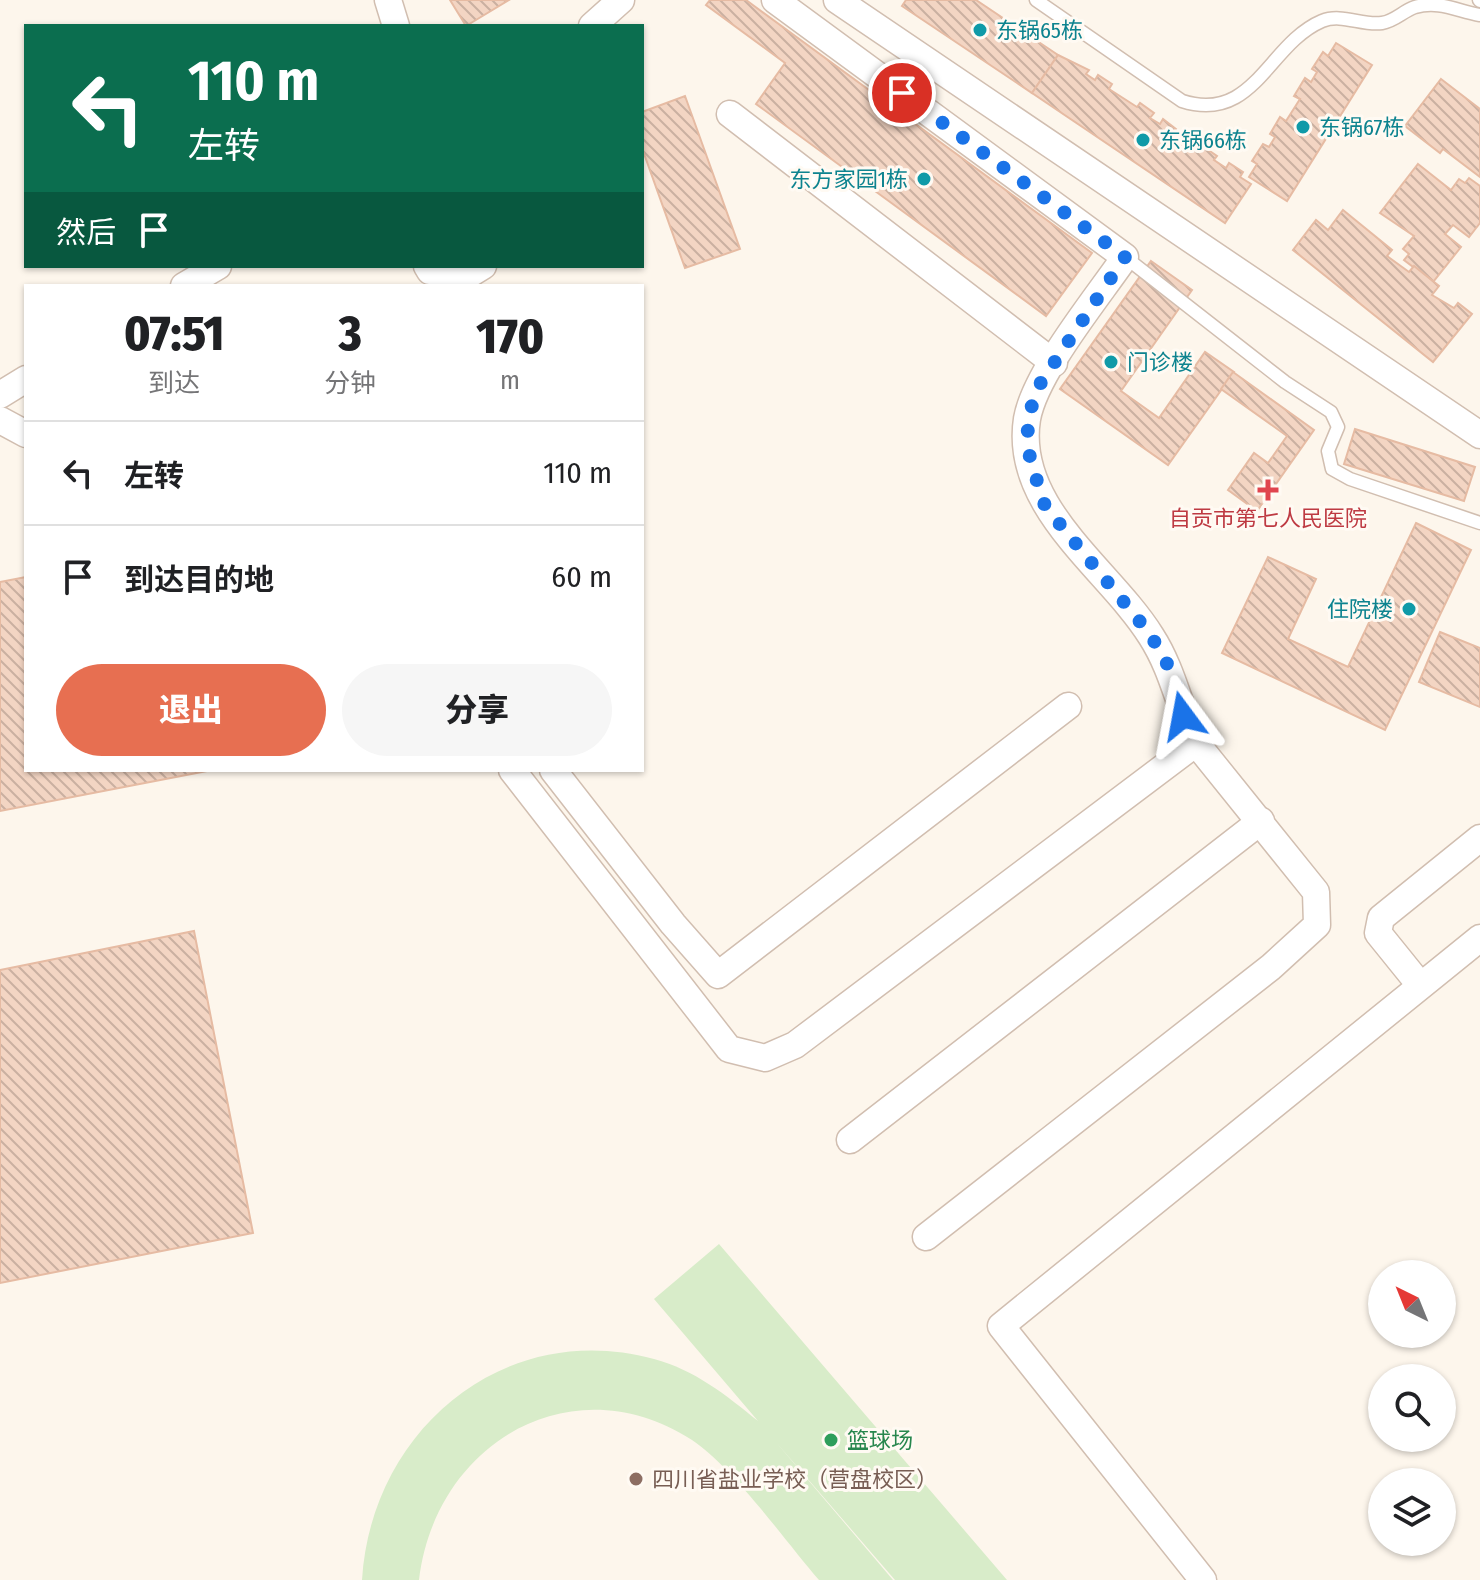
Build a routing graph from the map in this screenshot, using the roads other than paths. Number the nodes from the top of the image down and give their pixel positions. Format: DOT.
graph roads {
  1 [pos="388,0"];
  2 [pos="621,0"];
  3 [pos="775,0"];
  4 [pos="837,0"];
  5 [pos="1036,0"];
  6 [pos="1480,15"];
  7 [pos="395,24"];
  8 [pos="594,24"];
  9 [pos="730,114"];
  10 [pos="1125,257"];
  11 [pos="215,268"];
  12 [pos="428,268"];
  13 [pos="480,268"];
  14 [pos="187,284"];
  15 [pos="1054,363"];
  16 [pos="24,380"];
  17 [pos="0,395"];
  18 [pos="0,420"];
  19 [pos="24,433"];
  20 [pos="1480,435"];
  21 [pos="1480,523"];
  22 [pos="1068,706"];
  23 [pos="1196,743"];
  24 [pos="514,772"];
  25 [pos="555,772"];
  26 [pos="1261,821"];
  27 [pos="1480,838"];
  28 [pos="1480,938"];
  29 [pos="1420,985"];
  30 [pos="850,1140"];
  31 [pos="926,1237"];
  32 [pos="1203,1580"];
  1 -- 7 [label="street"];
  2 -- 8 [label="street"];
  3 -- 10 [label="street"];
  4 -- 20 [label="street"];
  5 -- 6 [label="lane"];
  9 -- 15 [label="street"];
  10 -- 15 [label="street"];
  10 -- 21 [label="lane"];
  11 -- 14 [label="street"];
  12 -- 13 [label="street"];
  15 -- 23 [label="street"];
  16 -- 17 [label="street"];
  18 -- 19 [label="street"];
  22 -- 25 [label="street"];
  23 -- 24 [label="street"];
  23 -- 26 [label="street"];
  26 -- 30 [label="street"];
  26 -- 31 [label="street"];
  27 -- 29 [label="street"];
  28 -- 29 [label="street"];
  29 -- 32 [label="street"];
}
